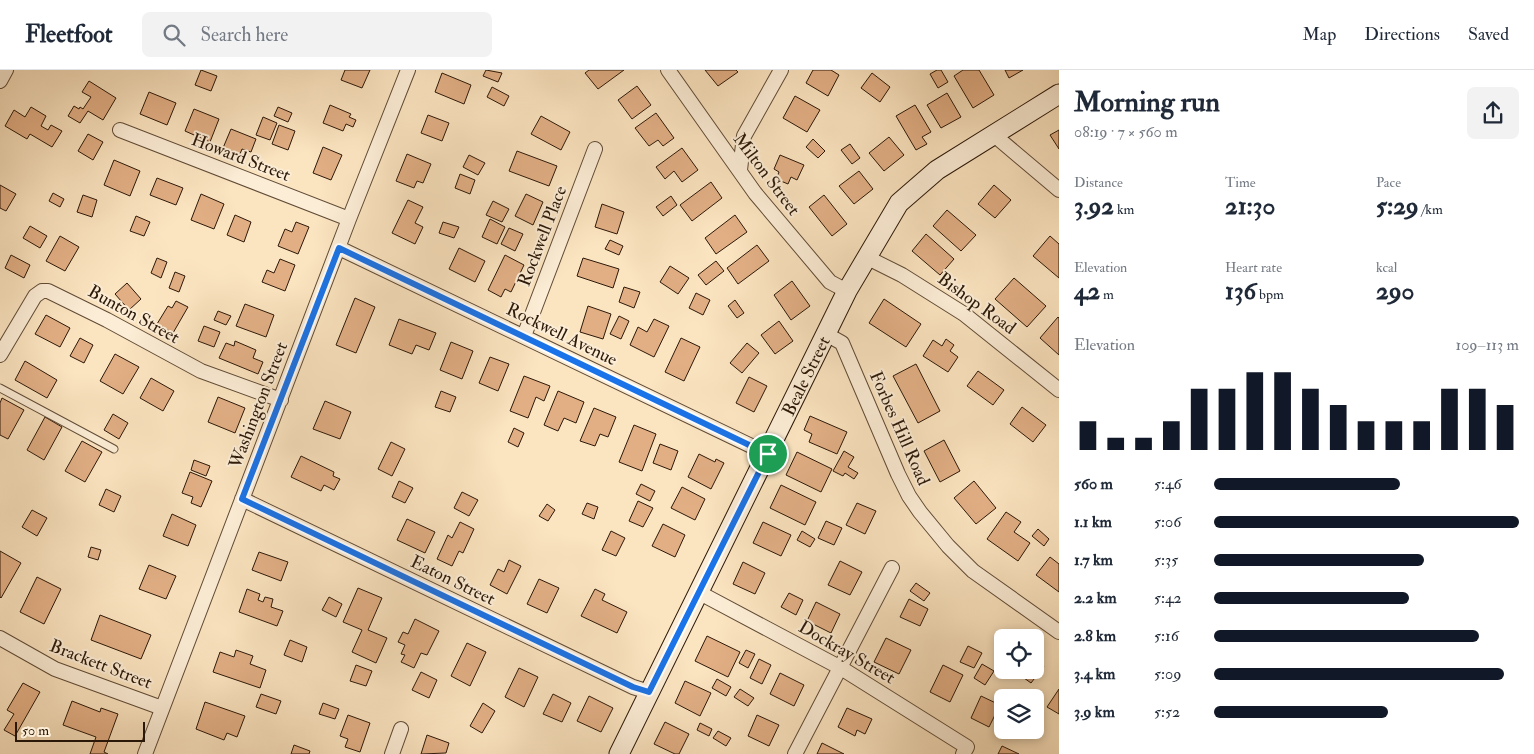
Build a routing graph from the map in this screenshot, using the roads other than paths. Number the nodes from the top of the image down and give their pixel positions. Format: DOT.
graph roads {
  1 [pos="6,70"];
  2 [pos="408,70"];
  3 [pos="668,70"];
  4 [pos="781,70"];
  5 [pos="0,81"];
  6 [pos="1059,94"];
  7 [pos="120,130"];
  8 [pos="994,135"];
  9 [pos="595,149"];
  10 [pos="740,170"];
  11 [pos="1059,190"];
  12 [pos="349,219"];
  13 [pos="339,248"];
  14 [pos="866,257"];
  15 [pos="847,291"];
  16 [pos="826,334"];
  17 [pos="524,336"];
  18 [pos="0,355"];
  19 [pos="0,388"];
  20 [pos="1059,390"];
  21 [pos="281,400"];
  22 [pos="114,449"];
  23 [pos="768,454"];
  24 [pos="242,499"];
  25 [pos="892,568"];
  26 [pos="698,592"];
  27 [pos="1059,632"];
  28 [pos="0,638"];
  29 [pos="841,668"];
  30 [pos="649,692"];
  31 [pos="162,708"];
  32 [pos="401,729"];
  33 [pos="145,754"];
  34 [pos="392,754"];
  35 [pos="619,754"];
  36 [pos="795,754"];
  37 [pos="963,754"];
  1 -- 5 [label="street"];
  2 -- 12 [label="street, Washington Street"];
  3 -- 10 [label="street, Milton Street"];
  4 -- 10 [label="street"];
  6 -- 8 [label="main road, Beale Street"];
  7 -- 12 [label="street, Howard Street"];
  8 -- 11 [label="street"];
  8 -- 14 [label="main road, Beale Street"];
  9 -- 17 [label="street, Rockwell Place"];
  10 -- 15 [label="street, Milton Street"];
  12 -- 13 [label="street, Washington Street"];
  13 -- 17 [label="street, Rockwell Avenue"];
  13 -- 21 [label="street, Washington Street"];
  14 -- 15 [label="main road, Beale Street"];
  14 -- 20 [label="street, Bishop Road"];
  15 -- 16 [label="main road, Beale Street"];
  16 -- 23 [label="main road, Beale Street"];
  16 -- 27 [label="street, Forbes Hill Road"];
  17 -- 23 [label="street, Rockwell Avenue"];
  18 -- 21 [label="street, Bunton Street"];
  19 -- 22 [label="lane"];
  21 -- 24 [label="street, Washington Street"];
  23 -- 26 [label="main road, Beale Street"];
  24 -- 30 [label="street, Eaton Street"];
  24 -- 31 [label="street, Washington Street"];
  25 -- 29 [label="street"];
  26 -- 29 [label="street, Dockray Street"];
  26 -- 30 [label="main road, Beale Street"];
  28 -- 31 [label="street, Brackett Street"];
  29 -- 36 [label="street"];
  29 -- 37 [label="street, Dockray Street"];
  30 -- 35 [label="main road, Beale Street"];
  31 -- 33 [label="street, Washington Street"];
  32 -- 34 [label="street"];
}
